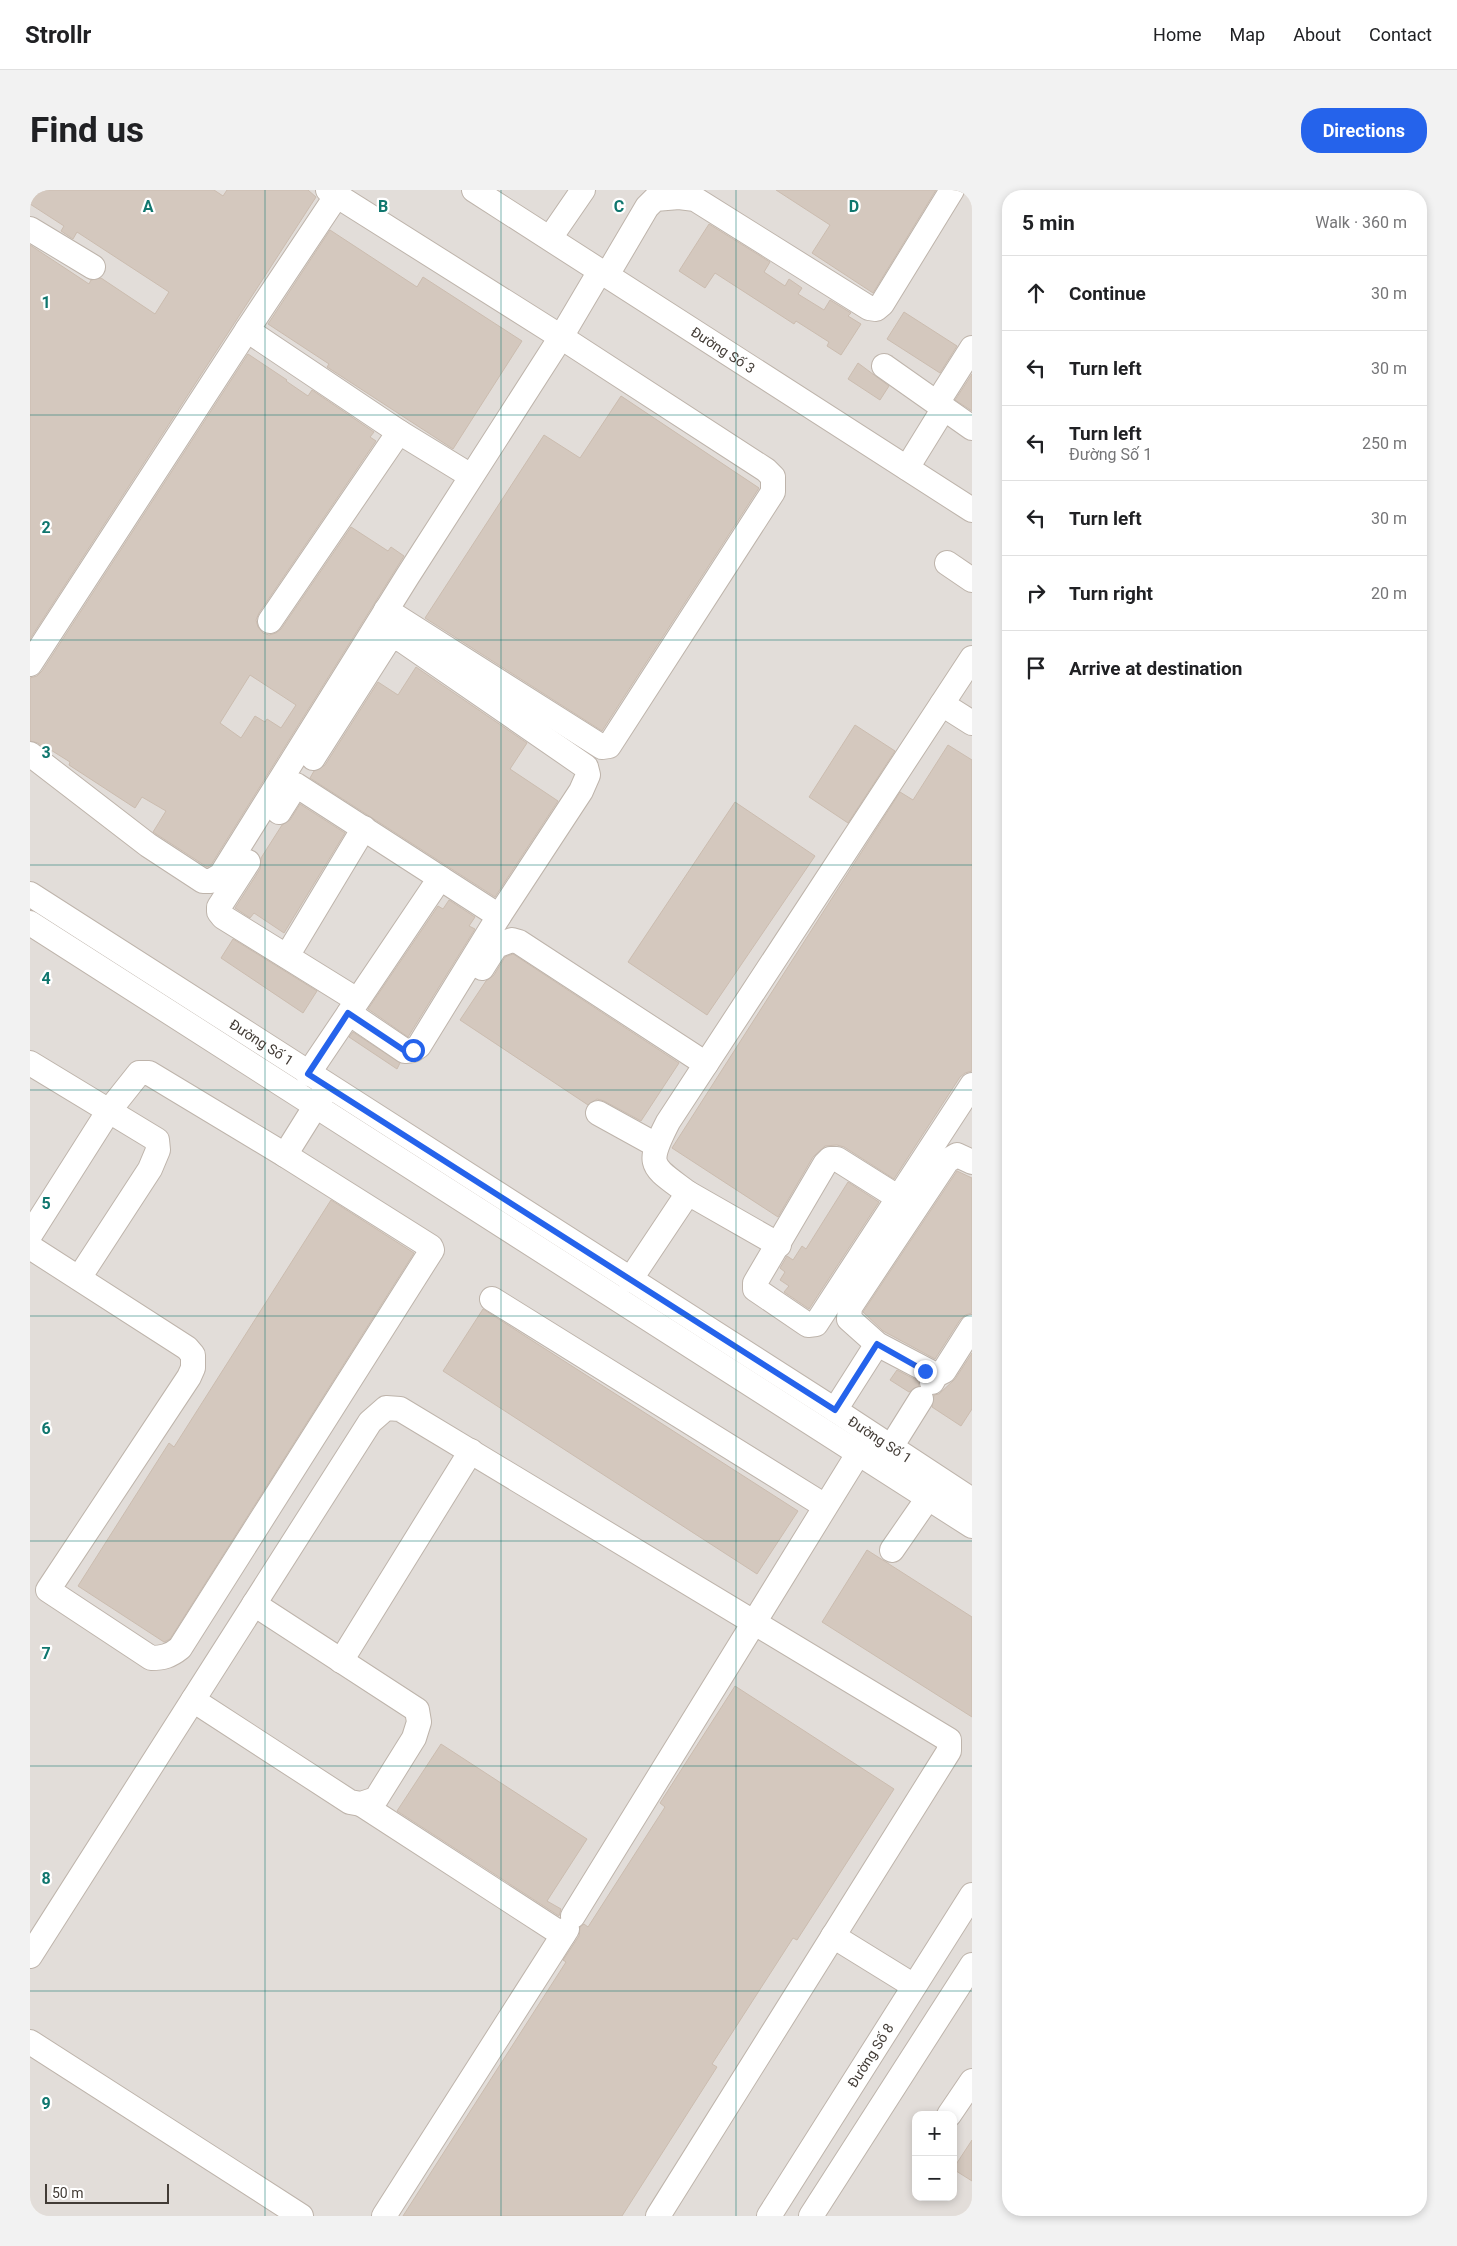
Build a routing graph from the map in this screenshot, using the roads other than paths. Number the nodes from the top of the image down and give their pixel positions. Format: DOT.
graph roads {
  1 [pos="474,190"];
  2 [pos="952,190"];
  3 [pos="580,191"];
  4 [pos="332,193"];
  5 [pos="30,230"];
  6 [pos="550,238"];
  7 [pos="93,267"];
  8 [pos="604,273"];
  9 [pos="247,330"];
  10 [pos="561,337"];
  11 [pos="972,348"];
  12 [pos="884,366"];
  13 [pos="941,405"];
  14 [pos="972,428"];
  15 [pos="399,432"];
  16 [pos="907,468"];
  17 [pos="471,476"];
  18 [pos="972,510"];
  19 [pos="946,563"];
  20 [pos="972,580"];
  21 [pos="386,610"];
  22 [pos="270,621"];
  23 [pos="972,658"];
  24 [pos="30,664"];
  25 [pos="942,704"];
  26 [pos="972,723"];
  27 [pos="30,754"];
  28 [pos="296,785"];
  29 [pos="364,828"];
  30 [pos="440,878"];
  31 [pos="30,894"];
  32 [pos="499,916"];
  33 [pos="30,923"];
  34 [pos="287,956"];
  35 [pos="353,1006"];
  36 [pos="457,1010"];
  37 [pos="30,1063"];
  38 [pos="706,1064"];
  39 [pos="308,1074"];
  40 [pos="972,1085"];
  41 [pos="323,1096"];
  42 [pos="108,1112"];
  43 [pos="598,1113"];
  44 [pos="656,1145"];
  45 [pos="285,1155"];
  46 [pos="972,1162"];
  47 [pos="688,1193"];
  48 [pos="899,1198"];
  49 [pos="30,1235"];
  50 [pos="779,1245"];
  51 [pos="30,1247"];
  52 [pos="79,1278"];
  53 [pos="630,1280"];
  54 [pos="492,1299"];
  55 [pos="972,1327"];
  56 [pos="877,1344"];
  57 [pos="929,1386"];
  58 [pos="835,1410"];
  59 [pos="891,1447"];
  60 [pos="471,1451"];
  61 [pos="858,1454"];
  62 [pos="928,1498"];
  63 [pos="972,1500"];
  64 [pos="825,1506"];
  65 [pos="972,1526"];
  66 [pos="892,1550"];
  67 [pos="254,1604"];
  68 [pos="754,1621"];
  69 [pos="341,1661"];
  70 [pos="193,1700"];
  71 [pos="361,1804"];
  72 [pos="972,1895"];
  73 [pos="567,1926"];
  74 [pos="833,1936"];
  75 [pos="30,1956"];
  76 [pos="972,1964"];
  77 [pos="914,1986"];
  78 [pos="30,2042"];
  79 [pos="972,2081"];
  80 [pos="952,2111"];
  81 [pos="300,2216"];
  82 [pos="384,2216"];
  83 [pos="658,2216"];
  84 [pos="769,2216"];
  85 [pos="810,2216"];
  1 -- 6 [label="street, Đường Số 3"];
  2 -- 8 [label="street"];
  3 -- 6 [label="street"];
  4 -- 9 [label="street"];
  4 -- 10 [label="street"];
  5 -- 7 [label="street"];
  6 -- 8 [label="street, Đường Số 3"];
  8 -- 10 [label="street"];
  8 -- 16 [label="street, Đường Số 3"];
  9 -- 15 [label="street"];
  9 -- 24 [label="street"];
  10 -- 17 [label="street"];
  10 -- 21 [label="street"];
  11 -- 13 [label="street"];
  12 -- 13 [label="street"];
  13 -- 14 [label="street"];
  13 -- 16 [label="street"];
  15 -- 17 [label="street"];
  15 -- 22 [label="street"];
  16 -- 18 [label="street, Đường Số 3"];
  17 -- 21 [label="street"];
  19 -- 20 [label="street"];
  21 -- 27 [label="street"];
  23 -- 25 [label="street"];
  25 -- 26 [label="street"];
  25 -- 38 [label="street"];
  28 -- 29 [label="street"];
  28 -- 32 [label="street"];
  28 -- 34 [label="street"];
  29 -- 30 [label="street"];
  29 -- 34 [label="street"];
  30 -- 32 [label="street"];
  30 -- 35 [label="street"];
  31 -- 39 [label="street, Đường Số 1"];
  32 -- 35 [label="street"];
  33 -- 41 [label="street, Đường Số 1"];
  34 -- 35 [label="street"];
  35 -- 39 [label="street"];
  36 -- 38 [label="street"];
  37 -- 42 [label="street"];
  38 -- 44 [label="street"];
  39 -- 41 [label="street, Đường Số 1"];
  40 -- 48 [label="street"];
  41 -- 45 [label="street"];
  41 -- 53 [label="street, Đường Số 1"];
  41 -- 61 [label="street, Đường Số 1"];
  42 -- 45 [label="street"];
  42 -- 49 [label="street"];
  42 -- 52 [label="street"];
  43 -- 44 [label="street"];
  44 -- 47 [label="street"];
  45 -- 52 [label="street"];
  46 -- 56 [label="street"];
  47 -- 50 [label="street"];
  47 -- 53 [label="street"];
  48 -- 50 [label="street"];
  48 -- 50 [label="street"];
  51 -- 52 [label="street"];
  53 -- 58 [label="street, Đường Số 1"];
  54 -- 64 [label="street"];
  55 -- 57 [label="street"];
  56 -- 57 [label="street"];
  56 -- 58 [label="street"];
  57 -- 59 [label="street"];
  58 -- 59 [label="street, Đường Số 1"];
  59 -- 63 [label="street, Đường Số 1"];
  60 -- 67 [label="street"];
  60 -- 68 [label="street"];
  60 -- 69 [label="street"];
  61 -- 62 [label="street, Đường Số 1"];
  61 -- 64 [label="street"];
  62 -- 65 [label="street, Đường Số 1"];
  62 -- 66 [label="street"];
  64 -- 68 [label="street"];
  67 -- 69 [label="street"];
  67 -- 70 [label="street"];
  68 -- 73 [label="street"];
  68 -- 74 [label="street"];
  69 -- 71 [label="street"];
  70 -- 71 [label="street"];
  70 -- 75 [label="street"];
  71 -- 73 [label="street"];
  72 -- 77 [label="street, Đường Số 8"];
  73 -- 82 [label="street"];
  74 -- 77 [label="street"];
  74 -- 83 [label="street"];
  76 -- 85 [label="street"];
  77 -- 84 [label="street, Đường Số 8"];
  78 -- 81 [label="street"];
  79 -- 80 [label="street"];
}
